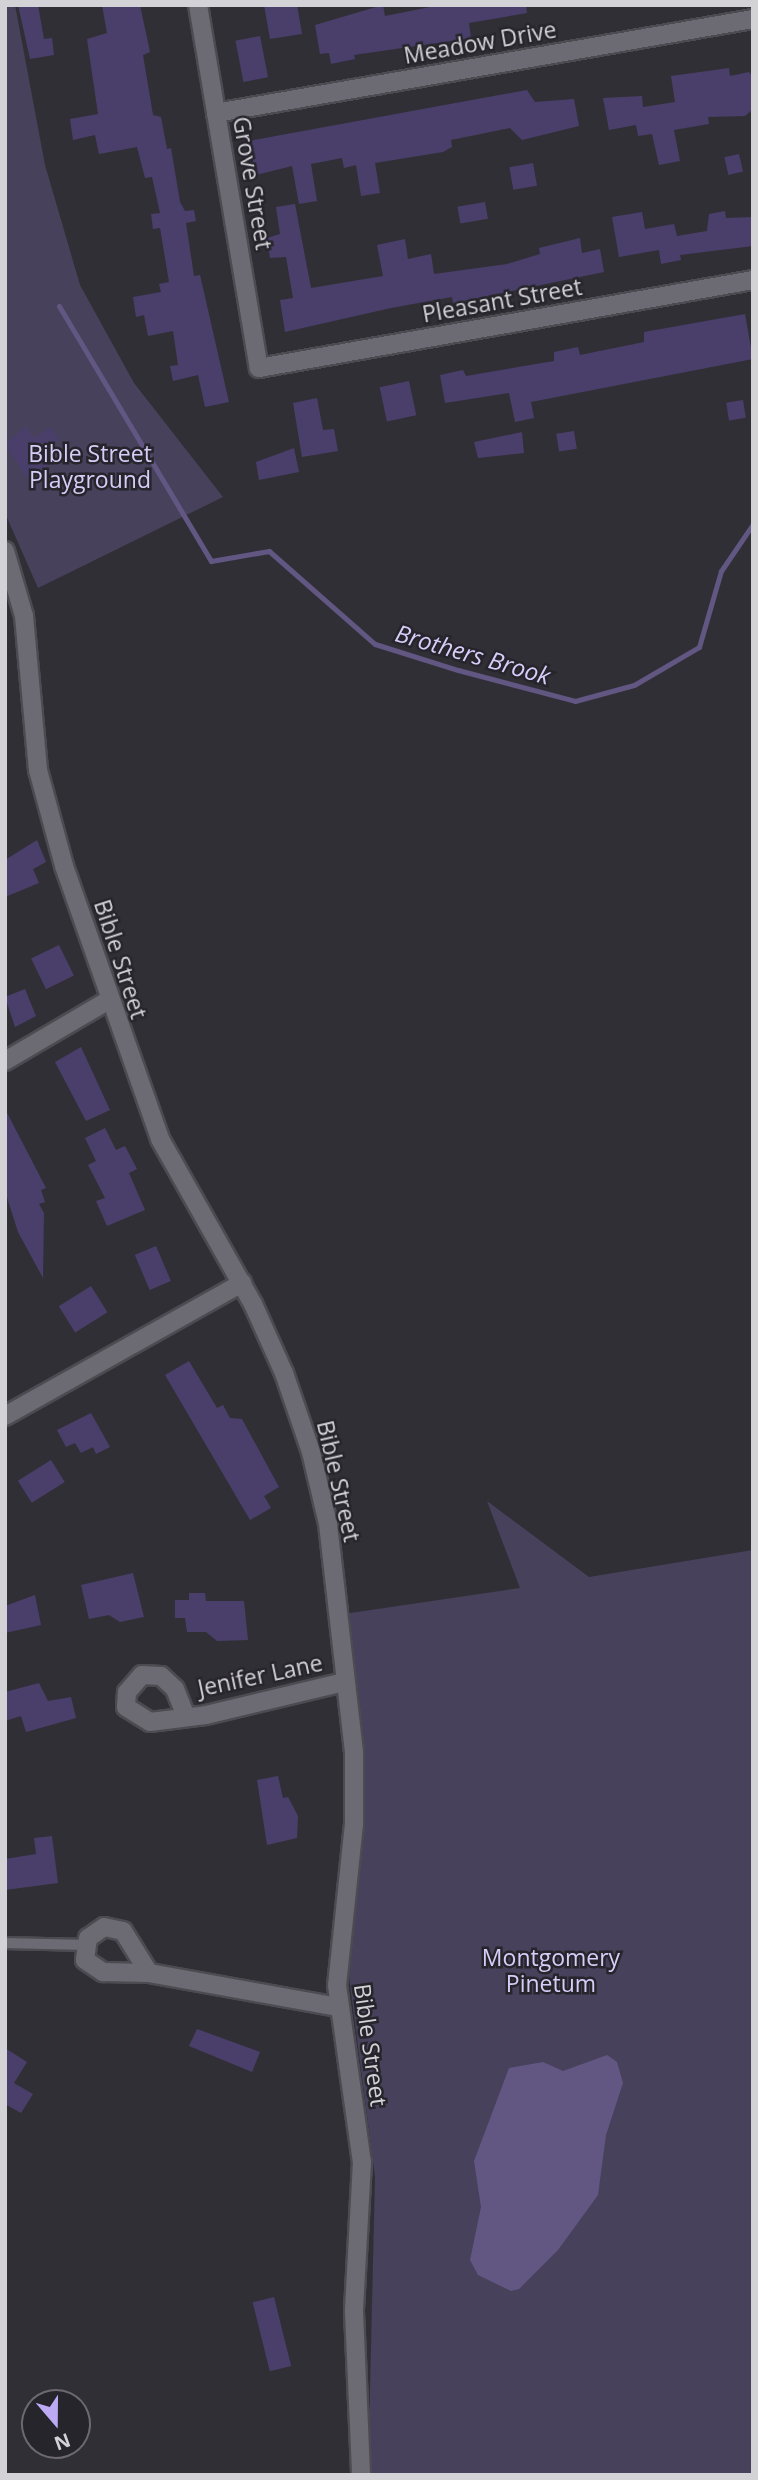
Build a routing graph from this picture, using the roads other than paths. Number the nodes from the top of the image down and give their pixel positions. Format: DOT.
graph roads {
  1 [pos="198,5"];
  2 [pos="753,19"];
  3 [pos="216,113"];
  4 [pos="753,280"];
  5 [pos="259,368"];
  6 [pos="5,551"];
  7 [pos="109,1000"];
  8 [pos="5,1061"];
  9 [pos="242,1283"];
  10 [pos="5,1416"];
  11 [pos="345,1682"];
  12 [pos="185,1714"];
  13 [pos="5,1942"];
  14 [pos="86,1945"];
  15 [pos="149,1973"];
  16 [pos="338,2007"];
  17 [pos="361,2475"];
  1 -- 3 [label="street, Grove Street"];
  2 -- 3 [label="street, Meadow Drive"];
  3 -- 5 [label="street, Grove Street"];
  4 -- 5 [label="street, Pleasant Street"];
  6 -- 7 [label="street, Bible Street"];
  7 -- 8 [label="street"];
  7 -- 9 [label="street, Bible Street"];
  9 -- 10 [label="street"];
  9 -- 11 [label="street, Bible Street"];
  11 -- 12 [label="street, Jenifer Lane"];
  11 -- 16 [label="street, Bible Street"];
  13 -- 14 [label="lane"];
  14 -- 15 [label="street"];
  14 -- 15 [label="street"];
  15 -- 16 [label="street"];
  16 -- 17 [label="street, Bible Street"];
}
